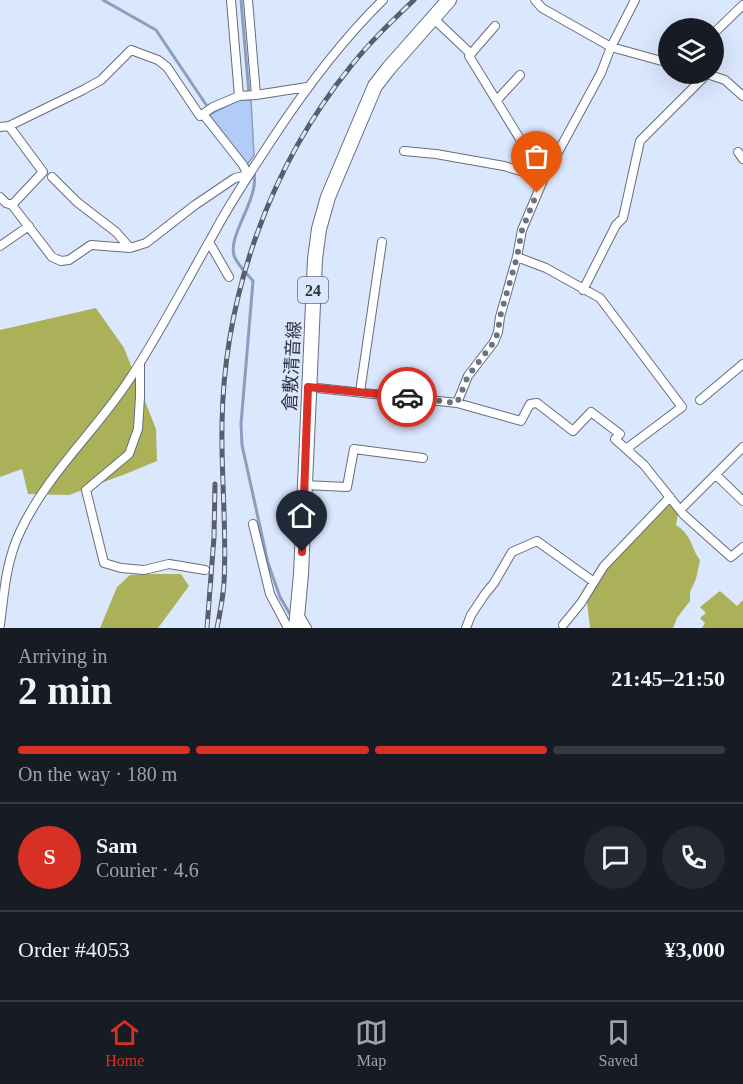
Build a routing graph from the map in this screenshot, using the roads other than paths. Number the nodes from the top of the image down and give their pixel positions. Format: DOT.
graph roads {
  1 [pos="231,0"];
  2 [pos="248,0"];
  3 [pos="383,0"];
  4 [pos="449,0"];
  5 [pos="535,0"];
  6 [pos="635,0"];
  7 [pos="743,5"];
  8 [pos="433,18"];
  9 [pos="724,23"];
  10 [pos="495,26"];
  11 [pos="611,46"];
  12 [pos="471,54"];
  13 [pos="658,60"];
  14 [pos="520,75"];
  15 [pos="724,80"];
  16 [pos="697,84"];
  17 [pos="307,87"];
  18 [pos="249,95"];
  19 [pos="743,96"];
  20 [pos="497,100"];
  21 [pos="207,111"];
  22 [pos="5,127"];
  23 [pos="404,151"];
  24 [pos="249,174"];
  25 [pos="52,177"];
  26 [pos="544,178"];
  27 [pos="0,196"];
  28 [pos="12,205"];
  29 [pos="28,226"];
  30 [pos="209,242"];
  31 [pos="382,242"];
  32 [pos="0,246"];
  33 [pos="130,248"];
  34 [pos="517,257"];
  35 [pos="229,277"];
  36 [pos="583,290"];
  37 [pos="140,363"];
  38 [pos="743,364"];
  39 [pos="308,387"];
  40 [pos="360,392"];
  41 [pos="700,400"];
  42 [pos="457,403"];
  43 [pos="743,447"];
  44 [pos="626,449"];
  45 [pos="423,458"];
  46 [pos="716,475"];
  47 [pos="304,485"];
  48 [pos="670,497"];
  49 [pos="743,501"];
  50 [pos="680,510"];
  51 [pos="253,524"];
  52 [pos="743,547"];
  53 [pos="205,570"];
  54 [pos="594,582"];
  55 [pos="297,623"];
  56 [pos="0,625"];
  57 [pos="563,626"];
  58 [pos="466,628"];
  1 -- 18 [label="street"];
  2 -- 18 [label="street"];
  3 -- 17 [label="street"];
  4 -- 8 [label="main road, 倉敷清音線 / 24"];
  5 -- 11 [label="street"];
  6 -- 11 [label="street"];
  7 -- 9 [label="street"];
  8 -- 12 [label="street"];
  8 -- 39 [label="main road, 倉敷清音線 / 24"];
  10 -- 12 [label="street"];
  11 -- 13 [label="street"];
  11 -- 26 [label="street"];
  12 -- 20 [label="street"];
  14 -- 20 [label="street"];
  15 -- 19 [label="street"];
  16 -- 36 [label="street"];
  17 -- 18 [label="street"];
  17 -- 24 [label="street"];
  18 -- 21 [label="street"];
  20 -- 26 [label="street"];
  21 -- 22 [label="street"];
  21 -- 24 [label="street"];
  22 -- 28 [label="street"];
  23 -- 26 [label="street"];
  24 -- 30 [label="street"];
  24 -- 33 [label="street"];
  25 -- 33 [label="street"];
  26 -- 34 [label="street"];
  27 -- 28 [label="street"];
  28 -- 29 [label="street"];
  29 -- 32 [label="street"];
  29 -- 33 [label="street"];
  30 -- 35 [label="street"];
  30 -- 37 [label="street"];
  31 -- 40 [label="street"];
  34 -- 36 [label="street"];
  34 -- 42 [label="street"];
  36 -- 44 [label="street"];
  37 -- 53 [label="street"];
  37 -- 56 [label="street"];
  38 -- 41 [label="street"];
  39 -- 40 [label="street"];
  39 -- 47 [label="main road, 倉敷清音線 / 24"];
  40 -- 42 [label="street"];
  42 -- 44 [label="street"];
  43 -- 46 [label="street"];
  44 -- 48 [label="street"];
  45 -- 47 [label="street"];
  46 -- 49 [label="street"];
  46 -- 50 [label="street"];
  47 -- 55 [label="main road, 倉敷清音線 / 24"];
  48 -- 50 [label="street"];
  48 -- 54 [label="street"];
  50 -- 52 [label="street"];
  51 -- 55 [label="street"];
  54 -- 57 [label="street"];
  54 -- 58 [label="street"];
}
